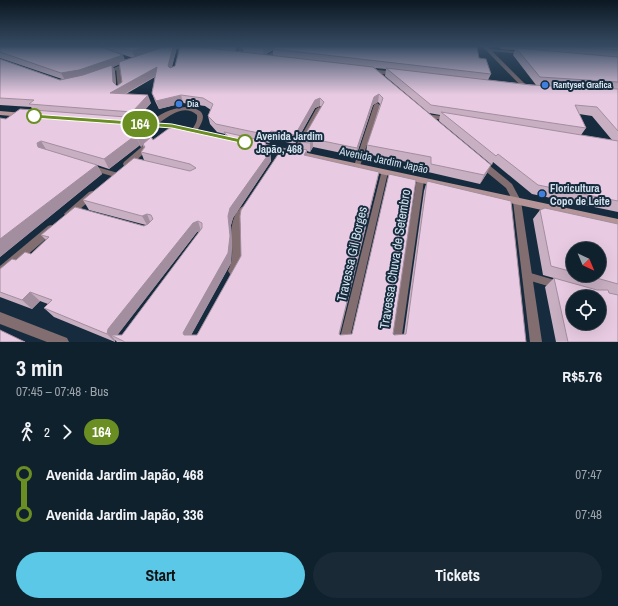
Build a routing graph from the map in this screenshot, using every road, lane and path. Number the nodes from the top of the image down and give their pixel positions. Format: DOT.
graph roads {
  1 [pos="131,63"];
  2 [pos="501,63"];
  3 [pos="118,68"];
  4 [pos="360,70"];
  5 [pos="375,72"];
  6 [pos="99,75"];
  7 [pos="405,75"];
  8 [pos="387,82"];
  9 [pos="520,88"];
  10 [pos="527,89"];
  11 [pos="534,89"];
  12 [pos="121,90"];
  13 [pos="377,105"];
  14 [pos="319,108"];
  15 [pos="0,113"];
  16 [pos="28,115"];
  17 [pos="456,120"];
  18 [pos="128,123"];
  19 [pos="152,125"];
  20 [pos="172,126"];
  21 [pos="438,126"];
  22 [pos="194,131"];
  23 [pos="295,152"];
  24 [pos="473,156"];
  25 [pos="85,165"];
  26 [pos="357,166"];
  27 [pos="384,172"];
  28 [pos="112,177"];
  29 [pos="420,180"];
  30 [pos="97,190"];
  31 [pos="250,200"];
  32 [pos="517,201"];
  33 [pos="618,223"];
  34 [pos="0,272"];
  35 [pos="527,276"];
  36 [pos="230,278"];
  37 [pos="565,286"];
  38 [pos="0,318"];
  39 [pos="63,342"];
  40 [pos="344,342"];
  41 [pos="396,342"];
  42 [pos="536,342"];
  1 -- 3 [label="street"];
  2 -- 10 [label="street"];
  3 -- 6 [label="street"];
  3 -- 12 [label="lane"];
  4 -- 5 [label="street"];
  5 -- 7 [label="street"];
  5 -- 8 [label="street"];
  9 -- 10 [label="street"];
  10 -- 11 [label="street"];
  13 -- 26 [label="lane"];
  14 -- 23 [label="lane"];
  15 -- 16 [label="main road"];
  17 -- 21 [label="street"];
  18 -- 19 [label="main road, Avenida Jardim Japão"];
  19 -- 20 [label="main road, Avenida Jardim Japão"];
  19 -- 22 [label="street"];
  20 -- 22 [label="main road, Avenida Jardim Japão"];
  20 -- 28 [label="street"];
  22 -- 23 [label="main road, Avenida Jardim Japão"];
  23 -- 26 [label="main road, Avenida Jardim Japão"];
  24 -- 32 [label="street"];
  25 -- 28 [label="lane"];
  26 -- 27 [label="main road, Avenida Jardim Japão"];
  27 -- 29 [label="main road, Avenida Jardim Japão"];
  27 -- 40 [label="lane, Travessa Gil Borges"];
  29 -- 32 [label="main road, Avenida Jardim Japão"];
  29 -- 41 [label="lane, Travessa Chuva de Setembro"];
  30 -- 34 [label="street"];
  31 -- 36 [label="lane"];
  32 -- 33 [label="main road, Avenida Jardim Japão"];
  32 -- 35 [label="street"];
  35 -- 37 [label="lane"];
  35 -- 42 [label="street"];
  38 -- 39 [label="street"];
}
